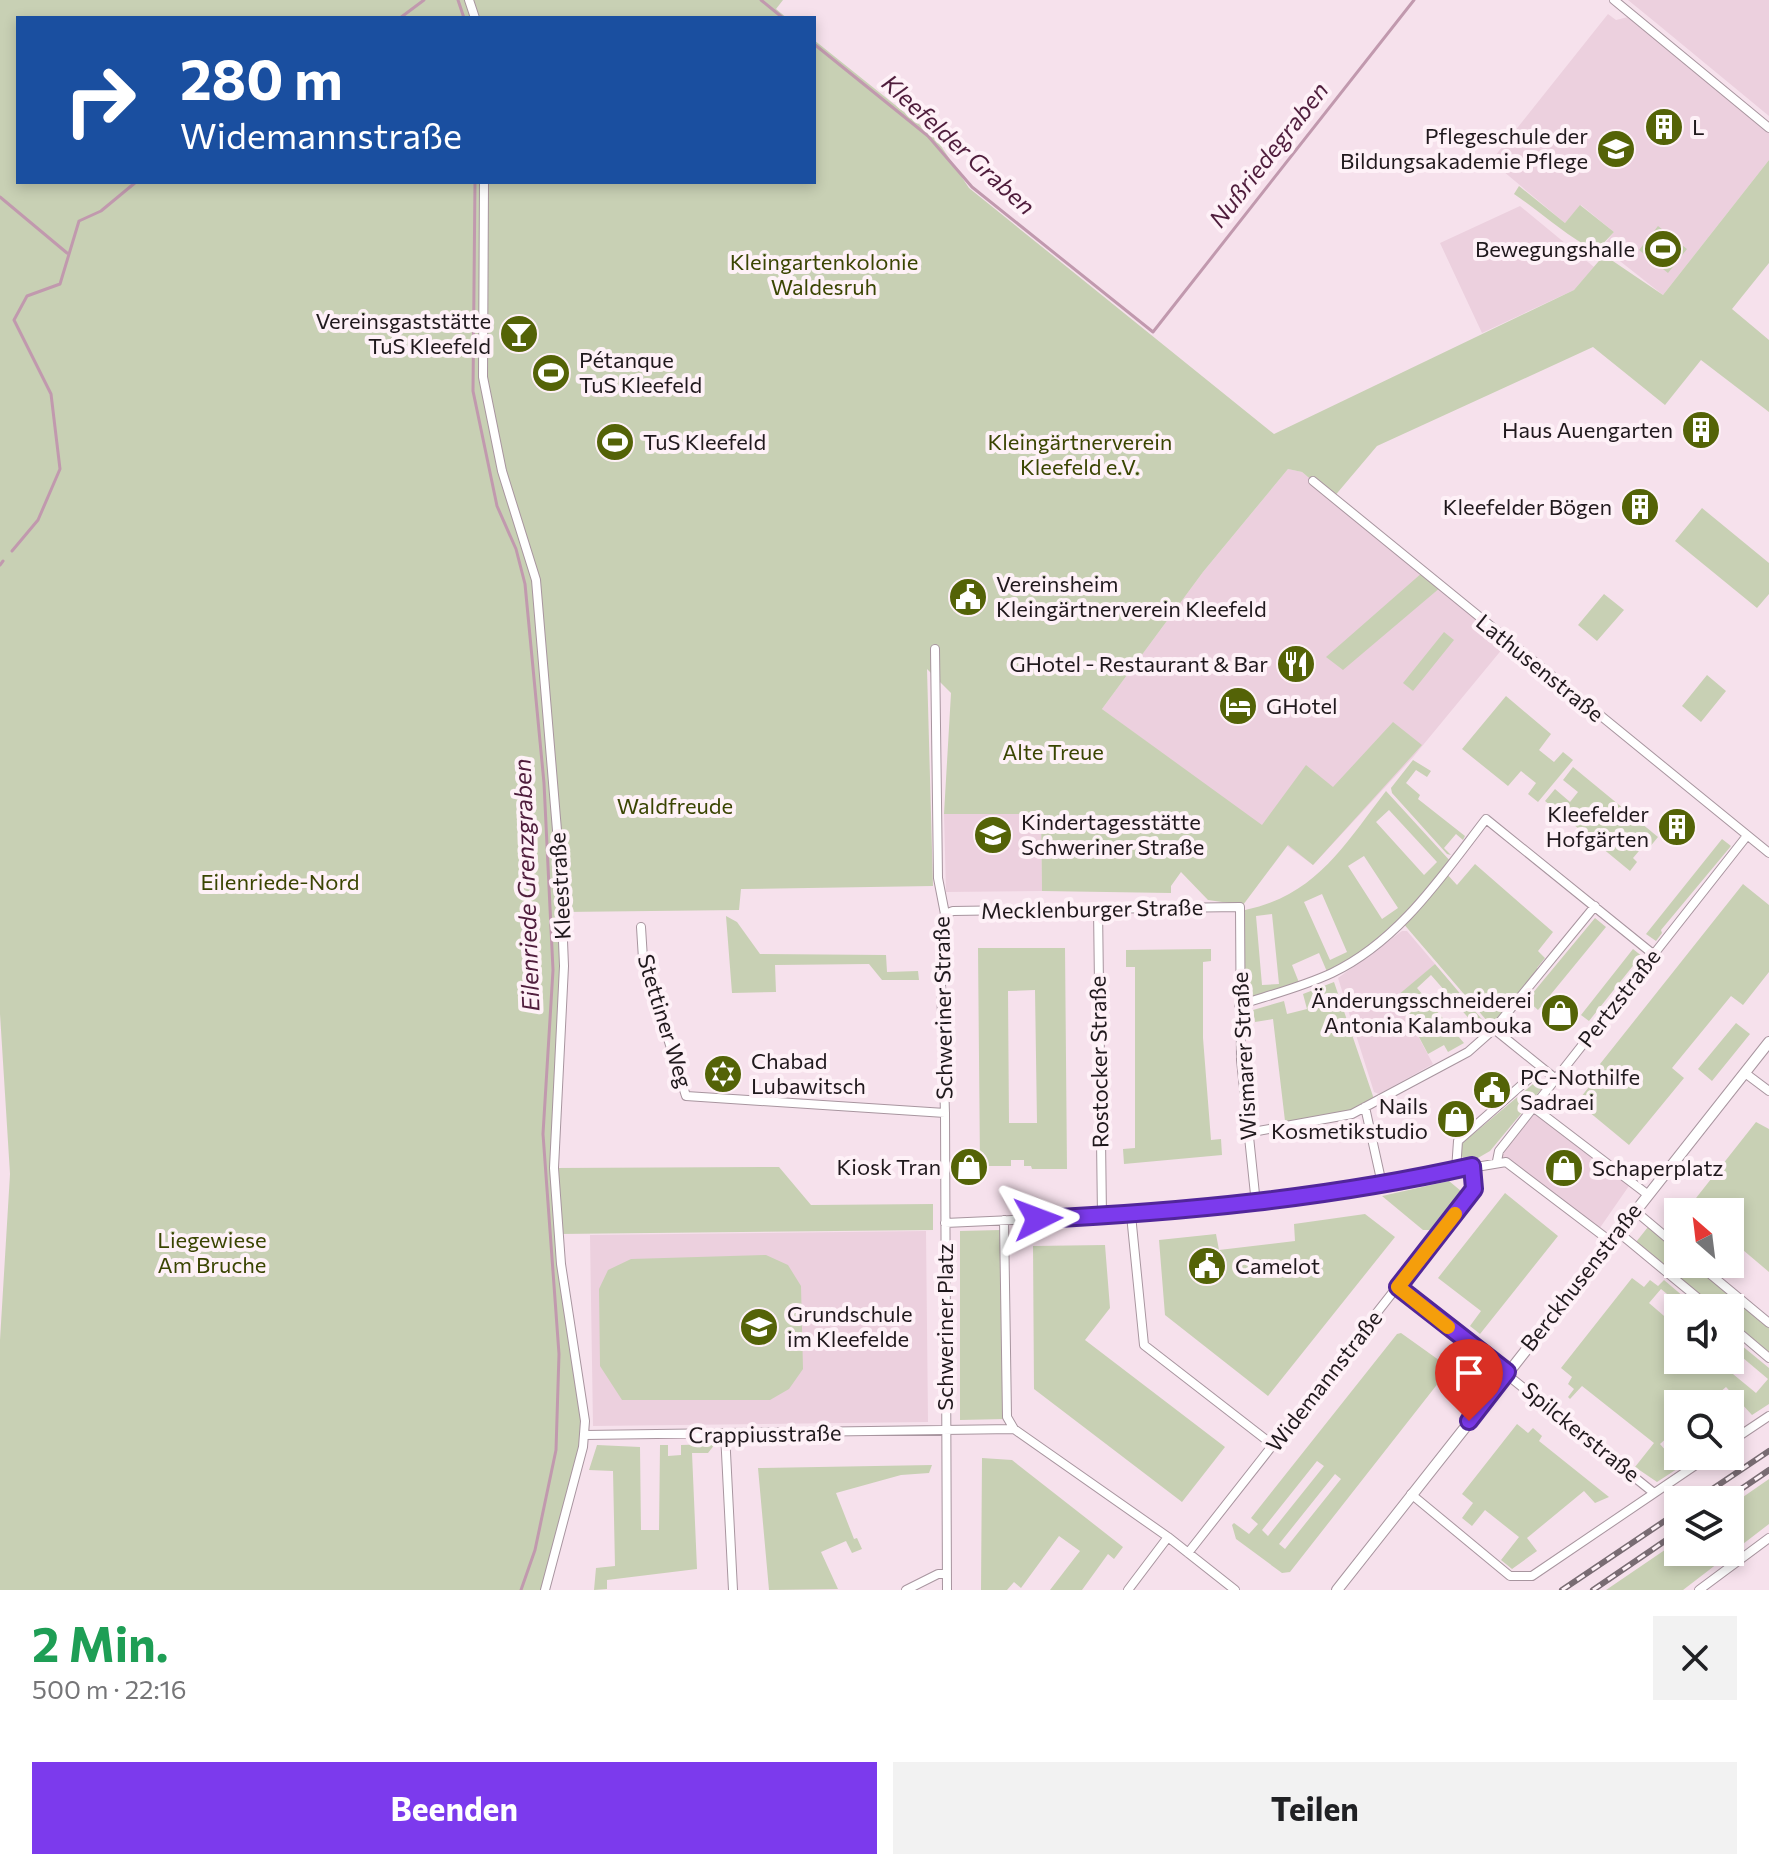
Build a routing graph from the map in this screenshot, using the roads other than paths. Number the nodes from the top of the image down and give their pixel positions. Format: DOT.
graph roads {
  1 [pos="1614,0"];
  2 [pos="1769,128"];
  3 [pos="484,184"];
  4 [pos="1313,481"];
  5 [pos="935,649"];
  6 [pos="1746,837"];
  7 [pos="1769,853"];
  8 [pos="1595,906"];
  9 [pos="1240,907"];
  10 [pos="1098,908"];
  11 [pos="945,914"];
  12 [pos="641,927"];
  13 [pos="1653,954"];
  14 [pos="1239,1005"];
  15 [pos="1494,1029"];
  16 [pos="1769,1042"];
  17 [pos="1541,1068"];
  18 [pos="1745,1073"];
  19 [pos="1556,1079"];
  20 [pos="1769,1091"];
  21 [pos="1365,1107"];
  22 [pos="1533,1107"];
  23 [pos="945,1113"];
  24 [pos="1247,1133"];
  25 [pos="1497,1161"];
  26 [pos="1472,1166"];
  27 [pos="1456,1170"];
  28 [pos="1382,1184"];
  29 [pos="1647,1194"];
  30 [pos="1256,1204"];
  31 [pos="1634,1210"];
  32 [pos="1131,1215"];
  33 [pos="1102,1216"];
  34 [pos="1004,1220"];
  35 [pos="945,1223"];
  36 [pos="1618,1232"];
  37 [pos="1664,1235"];
  38 [pos="1610,1241"];
  39 [pos="1715,1278"];
  40 [pos="1398,1287"];
  41 [pos="1693,1294"];
  42 [pos="1769,1323"];
  43 [pos="1744,1337"];
  44 [pos="1769,1358"];
  45 [pos="1507,1372"];
  46 [pos="1769,1416"];
  47 [pos="1014,1429"];
  48 [pos="945,1432"];
  49 [pos="725,1433"];
  50 [pos="1744,1433"];
  51 [pos="585,1435"];
  52 [pos="1273,1445"];
  53 [pos="1688,1470"];
  54 [pos="1654,1493"];
  55 [pos="1411,1494"];
  56 [pos="1168,1537"];
  57 [pos="1769,1538"];
  58 [pos="1188,1553"];
  59 [pos="947,1574"];
  60 [pos="545,1590"];
  61 [pos="733,1590"];
  62 [pos="906,1590"];
  63 [pos="947,1590"];
  64 [pos="1128,1590"];
  65 [pos="1235,1590"];
  66 [pos="1337,1590"];
  67 [pos="1699,1590"];
  1 -- 2 [label="street"];
  3 -- 51 [label="street, Kleestraße"];
  4 -- 6 [label="street, Lathusenstraße"];
  5 -- 11 [label="street, Schweriner Straße"];
  6 -- 7 [label="street, Lathusenstraße"];
  6 -- 13 [label="street, Pertzstraße"];
  8 -- 13 [label="street"];
  8 -- 14 [label="street"];
  8 -- 15 [label="street"];
  9 -- 10 [label="street, Mecklenburger Straße"];
  9 -- 14 [label="street, Wismarer Straße"];
  10 -- 11 [label="street, Mecklenburger Straße"];
  10 -- 33 [label="street, Rostocker Straße"];
  11 -- 23 [label="street, Schweriner Straße"];
  12 -- 23 [label="street, Stettiner Weg"];
  13 -- 19 [label="street, Pertzstraße"];
  14 -- 24 [label="street, Wismarer Straße"];
  15 -- 17 [label="street"];
  15 -- 21 [label="street"];
  16 -- 18 [label="street, Berckhusenstraße"];
  17 -- 19 [label="street"];
  17 -- 27 [label="street"];
  18 -- 20 [label="street"];
  18 -- 29 [label="street, Berckhusenstraße"];
  19 -- 22 [label="street, Pertzstraße"];
  21 -- 24 [label="street"];
  21 -- 28 [label="street"];
  22 -- 25 [label="street, Pertzstraße"];
  22 -- 29 [label="street"];
  23 -- 35 [label="street, Schweriner Straße"];
  24 -- 30 [label="street, Wismarer Straße"];
  25 -- 26 [label="street"];
  25 -- 38 [label="street"];
  26 -- 27 [label="street"];
  26 -- 40 [label="street, Widemannstraße"];
  27 -- 28 [label="street"];
  28 -- 30 [label="street"];
  29 -- 31 [label="street, Berckhusenstraße"];
  30 -- 32 [label="street"];
  31 -- 36 [label="street, Berckhusenstraße"];
  31 -- 37 [label="street"];
  32 -- 33 [label="street"];
  32 -- 52 [label="street"];
  33 -- 34 [label="street"];
  34 -- 35 [label="street"];
  34 -- 47 [label="street"];
  35 -- 48 [label="street, Schweriner Platz"];
  36 -- 38 [label="street, Berckhusenstraße"];
  36 -- 41 [label="street"];
  38 -- 45 [label="street, Berckhusenstraße"];
  39 -- 42 [label="street"];
  40 -- 45 [label="street, Spilckerstraße"];
  40 -- 52 [label="street, Widemannstraße"];
  43 -- 44 [label="street"];
  45 -- 54 [label="street, Spilckerstraße"];
  45 -- 55 [label="street, Berckhusenstraße"];
  46 -- 50 [label="street"];
  47 -- 48 [label="street, Crappiusstraße"];
  47 -- 56 [label="street"];
  48 -- 49 [label="street, Crappiusstraße"];
  48 -- 59 [label="street, Schweriner Platz"];
  49 -- 51 [label="street, Crappiusstraße"];
  49 -- 61 [label="street"];
  51 -- 60 [label="street, Kleestraße"];
  52 -- 58 [label="street, Widemannstraße"];
  53 -- 54 [label="street"];
  54 -- 55 [label="street"];
  55 -- 66 [label="street, Berckhusenstraße"];
  56 -- 58 [label="street"];
  56 -- 64 [label="street"];
  57 -- 67 [label="street"];
  58 -- 65 [label="street"];
  59 -- 62 [label="street"];
  59 -- 63 [label="street, Schweriner Platz"];
}
